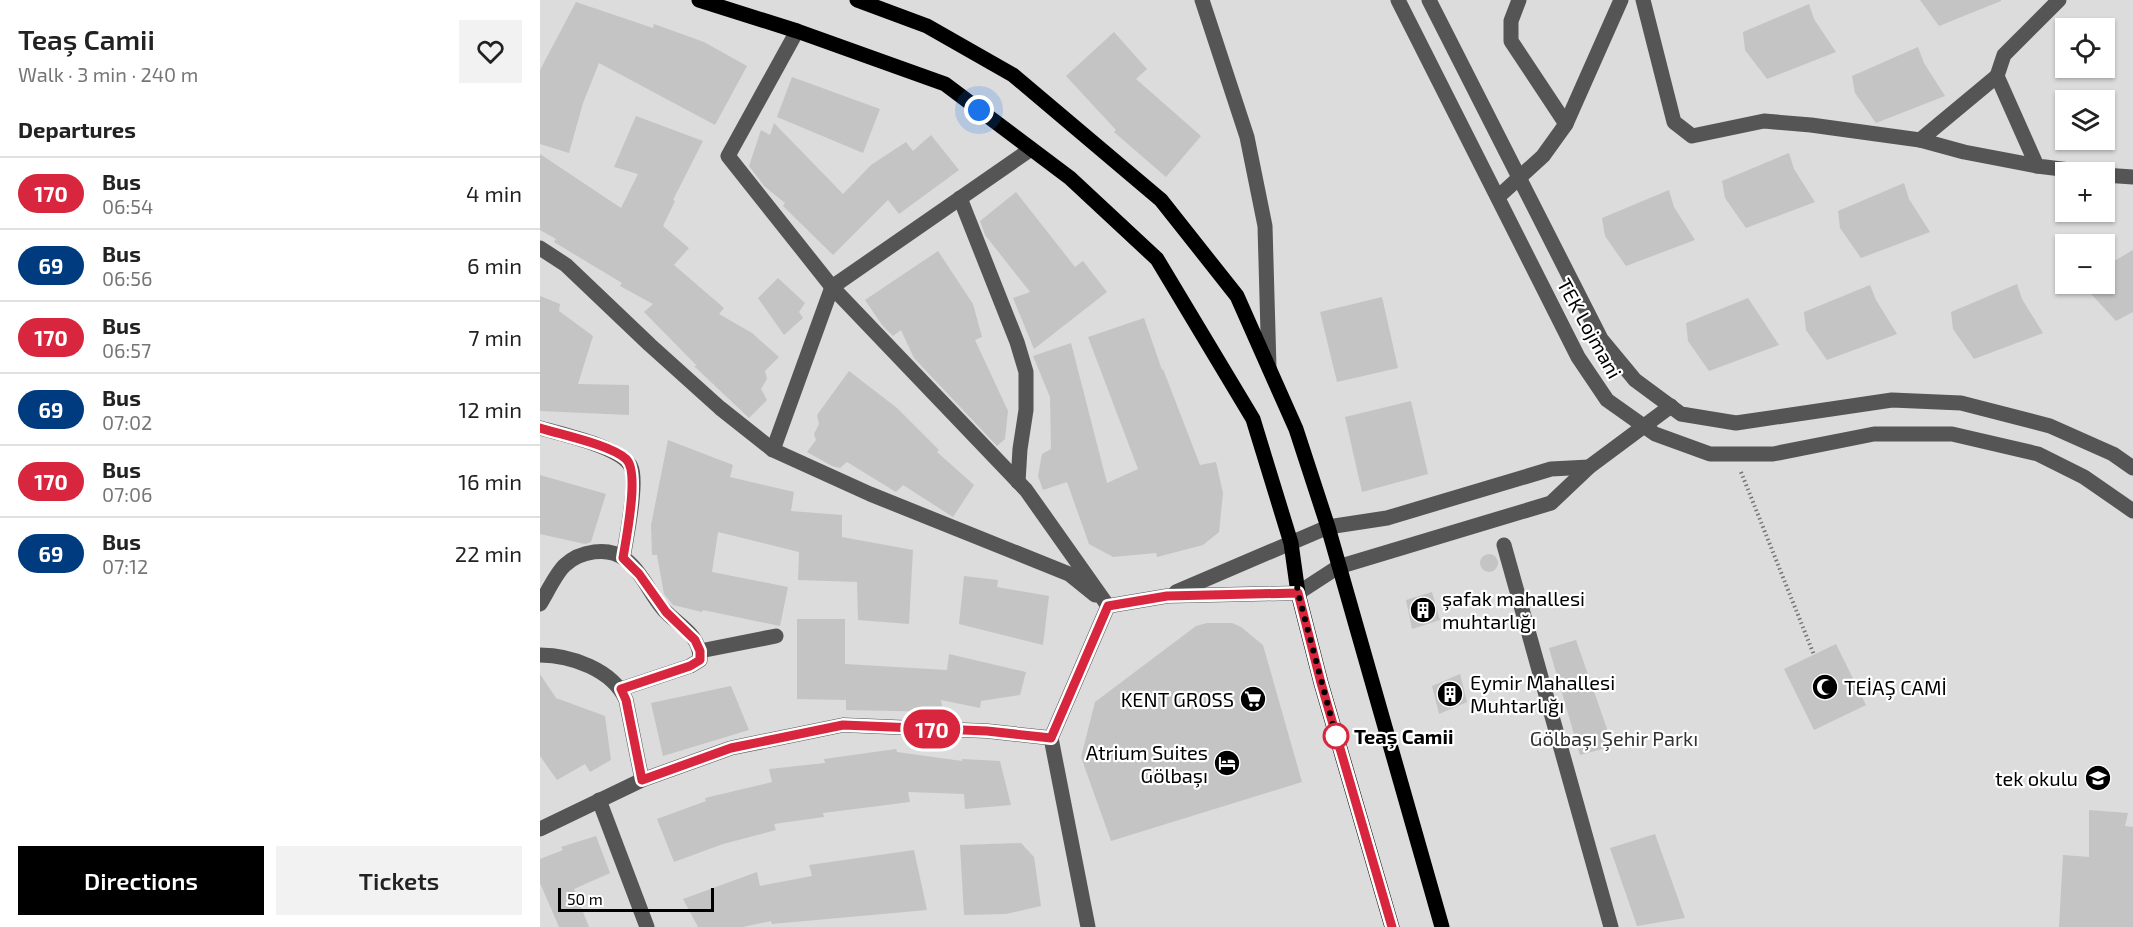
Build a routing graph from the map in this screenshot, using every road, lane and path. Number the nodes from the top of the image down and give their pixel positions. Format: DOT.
graph roads {
  1 [pos="699,0"];
  2 [pos="857,0"];
  3 [pos="1202,0"];
  4 [pos="1398,0"];
  5 [pos="1429,0"];
  6 [pos="1519,0"];
  7 [pos="1621,0"];
  8 [pos="1643,0"];
  9 [pos="2059,0"];
  10 [pos="797,31"];
  11 [pos="1997,76"];
  12 [pos="1566,124"];
  13 [pos="1920,140"];
  14 [pos="1031,149"];
  15 [pos="2037,166"];
  16 [pos="2055,168"];
  17 [pos="2115,176"];
  18 [pos="2133,177"];
  19 [pos="1520,179"];
  20 [pos="1498,197"];
  21 [pos="960,198"];
  22 [pos="540,248"];
  23 [pos="832,287"];
  24 [pos="1269,368"];
  25 [pos="1671,406"];
  26 [pos="1645,427"];
  27 [pos="540,428"];
  28 [pos="773,450"];
  29 [pos="1735,454"];
  30 [pos="1589,467"];
  31 [pos="2133,468"];
  32 [pos="1018,482"];
  33 [pos="2133,511"];
  34 [pos="1328,527"];
  35 [pos="1291,543"];
  36 [pos="1504,546"];
  37 [pos="623,558"];
  38 [pos="1338,567"];
  39 [pos="1298,593"];
  40 [pos="1167,596"];
  41 [pos="540,604"];
  42 [pos="1108,606"];
  43 [pos="776,636"];
  44 [pos="700,651"];
  45 [pos="540,655"];
  46 [pos="1814,655"];
  47 [pos="621,689"];
  48 [pos="1051,738"];
  49 [pos="642,780"];
  50 [pos="599,800"];
  51 [pos="540,829"];
  52 [pos="647,927"];
  53 [pos="1088,927"];
  54 [pos="1392,927"];
  55 [pos="1442,927"];
  56 [pos="1611,927"];
  1 -- 10 [label="main road"];
  2 -- 24 [label="main road"];
  3 -- 24 [label="street"];
  4 -- 20 [label="street, TEK Lojmani"];
  5 -- 19 [label="street, TEK Lojmani"];
  6 -- 12 [label="street"];
  7 -- 12 [label="street"];
  8 -- 13 [label="street"];
  9 -- 11 [label="street"];
  10 -- 14 [label="main road"];
  10 -- 23 [label="street"];
  11 -- 13 [label="street"];
  11 -- 15 [label="street"];
  12 -- 19 [label="street"];
  13 -- 15 [label="street"];
  14 -- 21 [label="street"];
  14 -- 35 [label="main road"];
  15 -- 16 [label="street"];
  17 -- 18 [label="street"];
  19 -- 20 [label="street"];
  19 -- 25 [label="street, TEK Lojmani"];
  20 -- 26 [label="street, TEK Lojmani"];
  21 -- 23 [label="street"];
  21 -- 32 [label="street"];
  22 -- 28 [label="street"];
  23 -- 28 [label="street"];
  23 -- 32 [label="street"];
  24 -- 34 [label="main road"];
  25 -- 26 [label="street"];
  25 -- 31 [label="street, TEK Lojmani"];
  26 -- 29 [label="street, TEK Lojmani"];
  26 -- 30 [label="street"];
  27 -- 37 [label="street"];
  28 -- 42 [label="street"];
  29 -- 33 [label="street, TEK Lojmani"];
  29 -- 46 [label="path"];
  30 -- 34 [label="street"];
  30 -- 38 [label="street"];
  32 -- 42 [label="street"];
  34 -- 35 [label="street"];
  34 -- 38 [label="main road"];
  35 -- 39 [label="main road"];
  35 -- 40 [label="street"];
  36 -- 56 [label="street"];
  37 -- 41 [label="street"];
  37 -- 44 [label="street"];
  38 -- 39 [label="street"];
  38 -- 55 [label="main road"];
  39 -- 40 [label="street"];
  39 -- 54 [label="main road"];
  40 -- 42 [label="street"];
  42 -- 48 [label="street"];
  43 -- 44 [label="street"];
  44 -- 47 [label="street"];
  45 -- 47 [label="street"];
  47 -- 49 [label="street"];
  48 -- 49 [label="street"];
  48 -- 53 [label="street"];
  49 -- 50 [label="street"];
  50 -- 51 [label="street"];
  50 -- 52 [label="street"];
}
